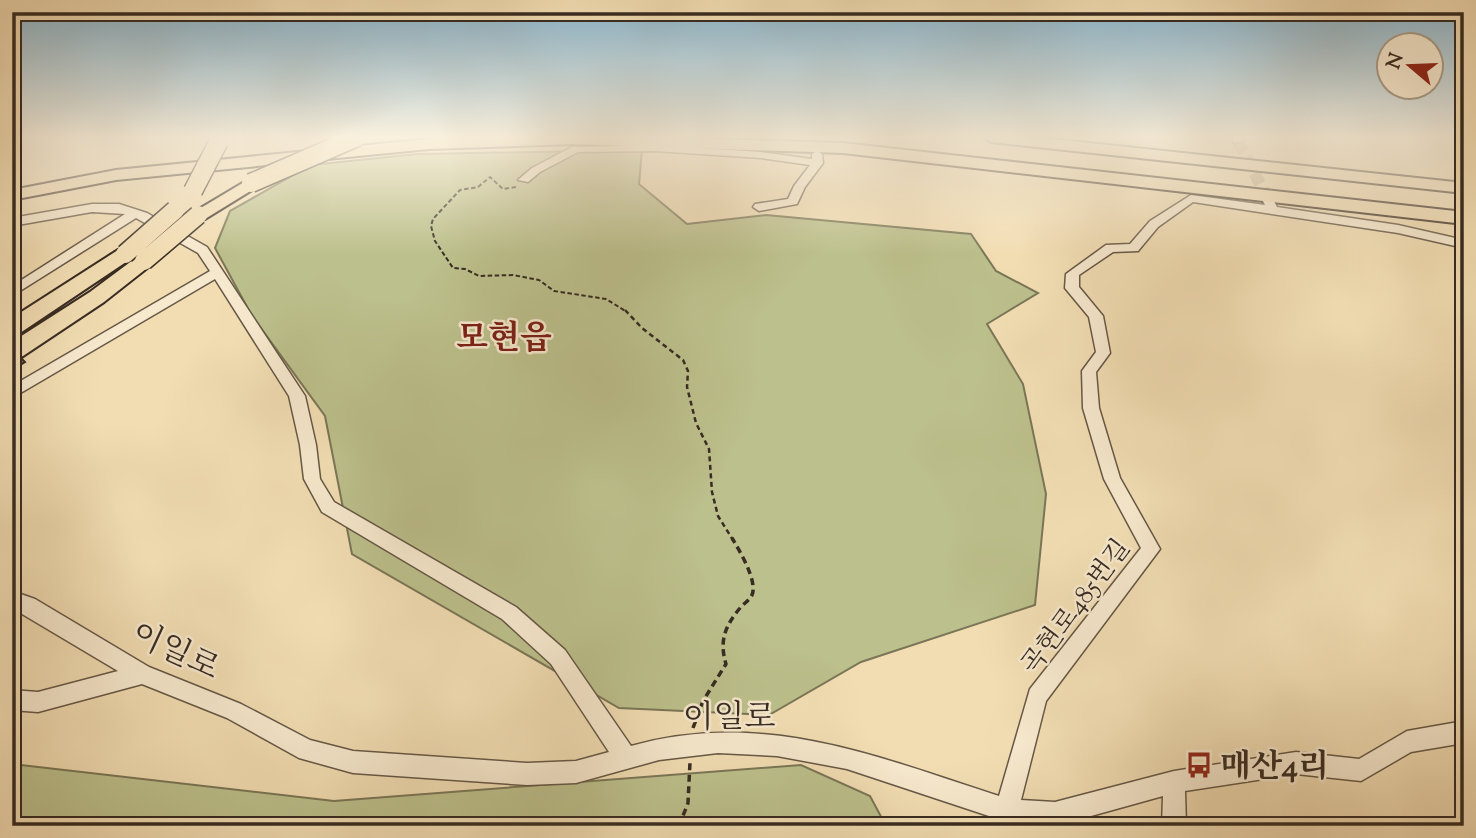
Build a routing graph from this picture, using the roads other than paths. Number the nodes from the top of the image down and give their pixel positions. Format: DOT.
graph roads {
  1 [pos="83,176"];
  2 [pos="109,176"];
  3 [pos="201,176"];
  4 [pos="267,176"];
  5 [pos="529,176"];
  6 [pos="807,176"];
  7 [pos="1092,176"];
  8 [pos="1156,176"];
  9 [pos="1354,176"];
  10 [pos="524,180"];
  11 [pos="1464,188"];
  12 [pos="12,192"];
  13 [pos="759,207"];
  14 [pos="1464,211"];
  15 [pos="135,214"];
  16 [pos="1464,218"];
  17 [pos="12,222"];
  18 [pos="1464,244"];
  19 [pos="135,258"];
  20 [pos="217,272"];
  21 [pos="12,292"];
  22 [pos="12,328"];
  23 [pos="12,353"];
  24 [pos="12,393"];
  25 [pos="12,599"];
  26 [pos="142,674"];
  27 [pos="12,700"];
  28 [pos="1462,735"];
  29 [pos="626,758"];
  30 [pos="1174,782"];
  31 [pos="1007,810"];
  32 [pos="1174,826"];
  1 -- 12 [label="highway"];
  2 -- 12 [label="highway"];
  3 -- 19 [label="highway, bridge"];
  4 -- 19 [label="highway, bridge"];
  5 -- 10 [label="street"];
  6 -- 13 [label="street"];
  7 -- 16 [label="highway"];
  8 -- 14 [label="highway"];
  9 -- 11 [label="highway"];
  15 -- 17 [label="street"];
  15 -- 20 [label="street"];
  15 -- 21 [label="street"];
  18 -- 31 [label="street, 곡현로485번길"];
  19 -- 22 [label="highway"];
  19 -- 23 [label="highway"];
  20 -- 24 [label="street"];
  20 -- 29 [label="street"];
  25 -- 26 [label="street, 이일로"];
  26 -- 27 [label="street"];
  26 -- 29 [label="street, 이일로"];
  28 -- 30 [label="street, 이일로"];
  29 -- 31 [label="street, 이일로"];
  30 -- 31 [label="street, 이일로"];
  30 -- 32 [label="street"];
}
